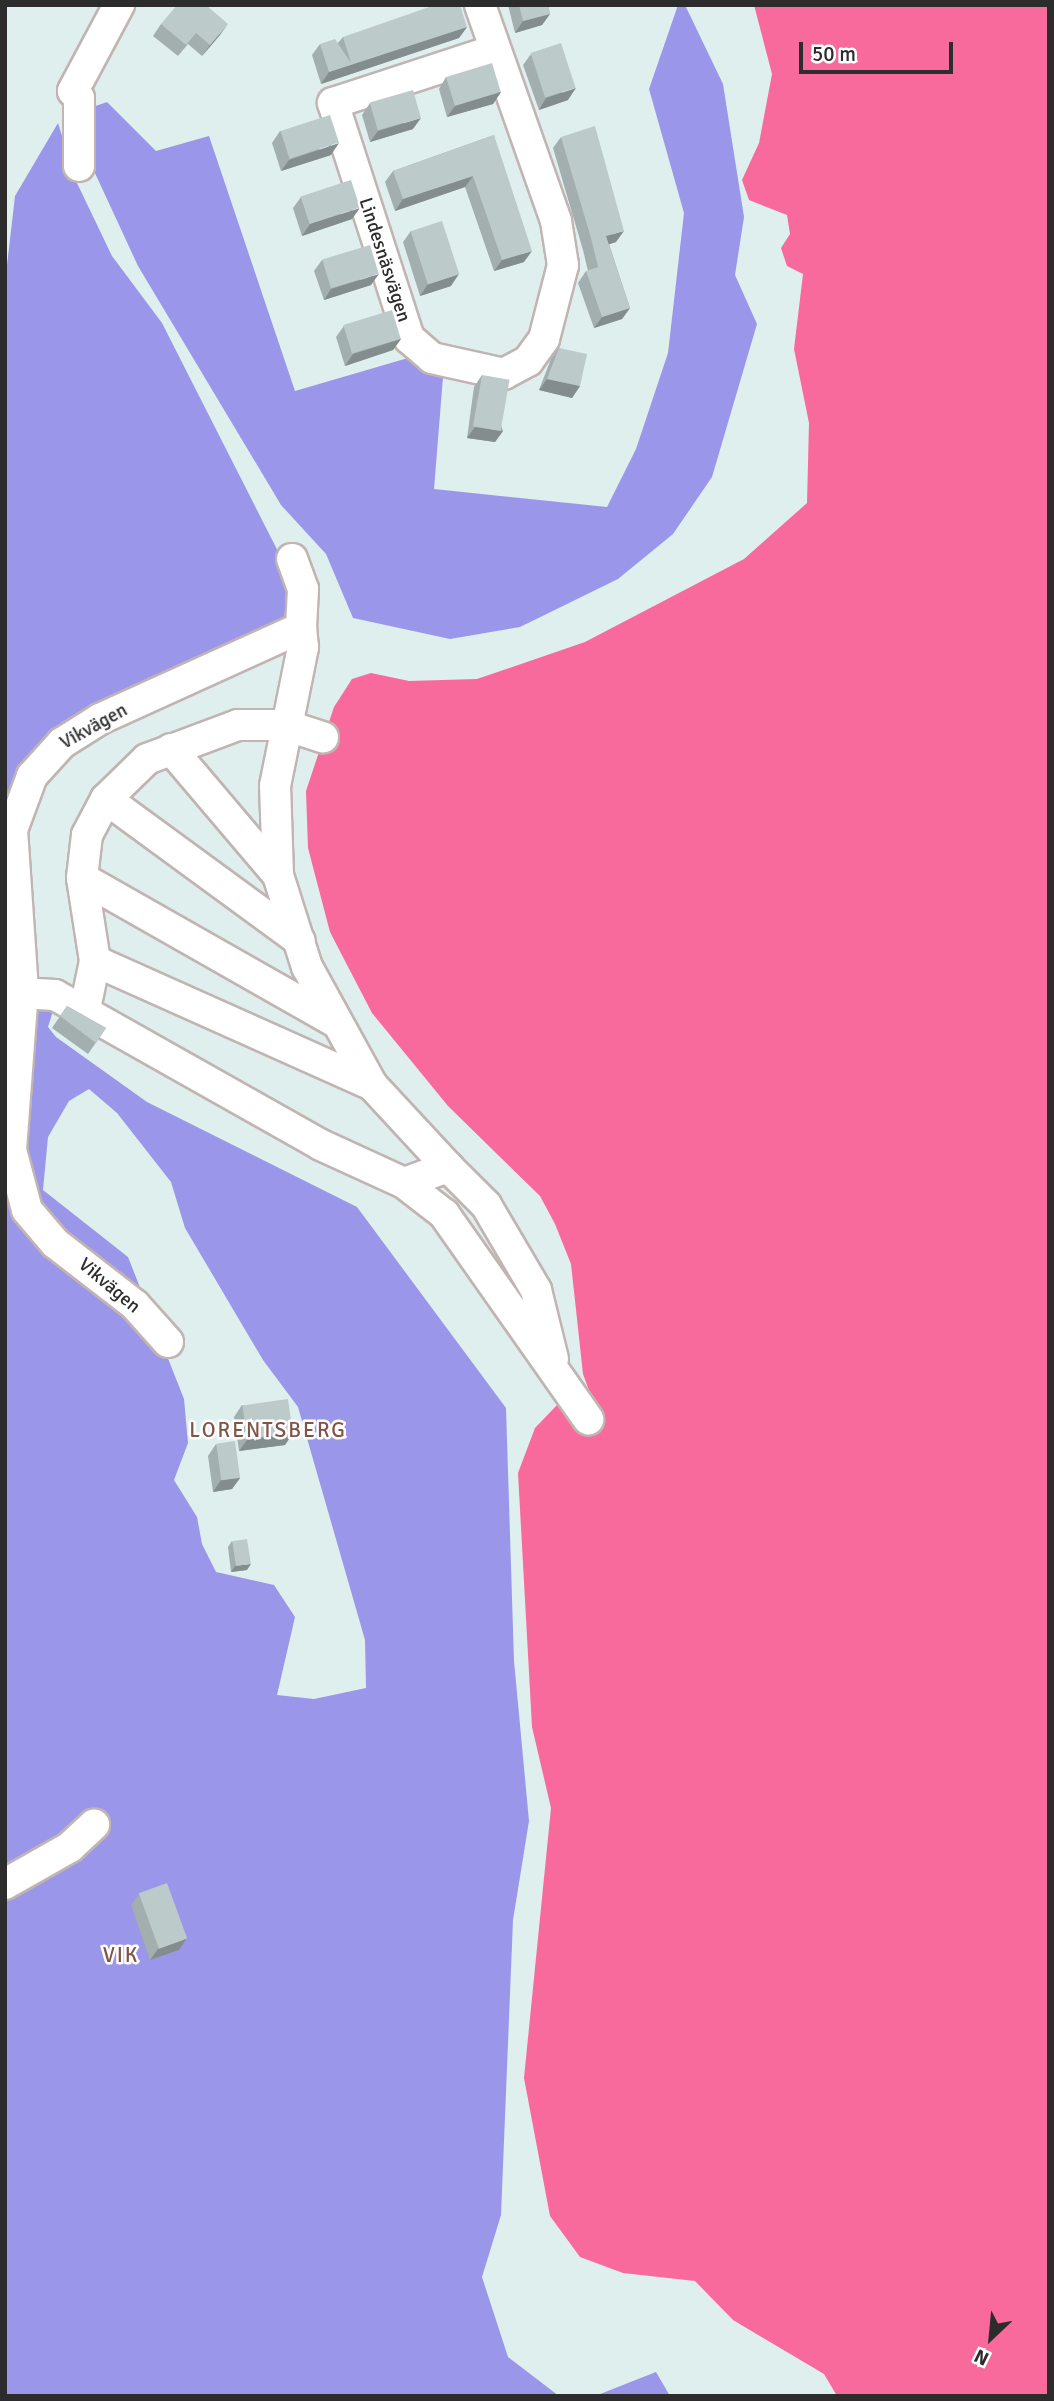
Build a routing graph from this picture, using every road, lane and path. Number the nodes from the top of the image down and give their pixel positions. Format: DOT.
graph roads {
  1 [pos="119,5"];
  2 [pos="480,5"];
  3 [pos="495,50"];
  4 [pos="79,166"];
  5 [pos="292,559"];
  6 [pos="302,628"];
  7 [pos="285,725"];
  8 [pos="323,737"];
  9 [pos="171,749"];
  10 [pos="106,799"];
  11 [pos="278,875"];
  12 [pos="82,878"];
  13 [pos="300,941"];
  14 [pos="95,961"];
  15 [pos="14,991"];
  16 [pos="85,1009"];
  17 [pos="336,1022"];
  18 [pos="372,1085"];
  19 [pos="448,1167"];
  20 [pos="404,1183"];
  21 [pos="168,1342"];
  22 [pos="558,1376"];
  23 [pos="588,1419"];
  24 [pos="94,1825"];
  25 [pos="5,1884"];
  1 -- 4 [label="street"];
  2 -- 3 [label="street, Lindesnäsvägen"];
  3 -- 3 [label="street, Lindesnäsvägen"];
  5 -- 6 [label="street"];
  6 -- 7 [label="street"];
  6 -- 15 [label="street, Vikvägen"];
  7 -- 8 [label="street"];
  7 -- 9 [label="street"];
  7 -- 11 [label="street"];
  9 -- 10 [label="street"];
  9 -- 11 [label="street"];
  10 -- 12 [label="street"];
  10 -- 13 [label="street"];
  11 -- 13 [label="street"];
  12 -- 14 [label="street"];
  12 -- 17 [label="street"];
  13 -- 17 [label="street"];
  14 -- 16 [label="street"];
  14 -- 18 [label="street"];
  15 -- 16 [label="street"];
  15 -- 21 [label="street, Vikvägen"];
  16 -- 20 [label="street"];
  17 -- 18 [label="street"];
  18 -- 19 [label="street"];
  19 -- 20 [label="street"];
  19 -- 22 [label="street"];
  20 -- 22 [label="street"];
  22 -- 23 [label="street"];
  24 -- 25 [label="street"];
}
